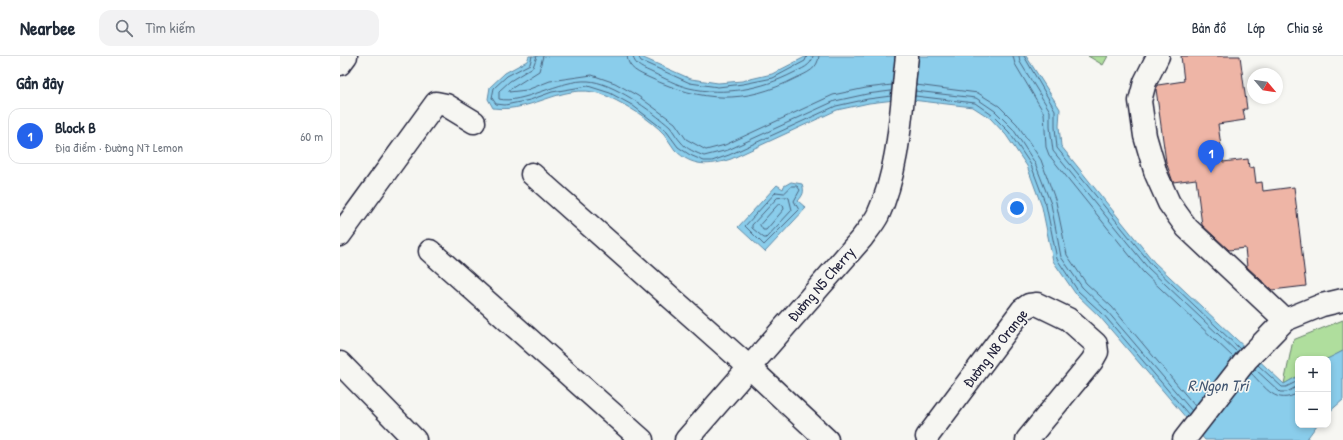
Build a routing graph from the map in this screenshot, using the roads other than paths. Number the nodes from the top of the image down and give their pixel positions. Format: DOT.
graph roads {
  1 [pos="346,56"];
  2 [pos="907,56"];
  3 [pos="1158,56"];
  4 [pos="340,64"];
  5 [pos="474,122"];
  6 [pos="532,174"];
  7 [pos="340,235"];
  8 [pos="430,251"];
  9 [pos="1343,300"];
  10 [pos="1285,320"];
  11 [pos="340,363"];
  12 [pos="749,367"];
  13 [pos="927,437"];
  14 [pos="415,440"];
  15 [pos="642,440"];
  16 [pos="686,440"];
  17 [pos="827,440"];
  18 [pos="1027,440"];
  19 [pos="1184,440"];
  1 -- 4 [label="street"];
  2 -- 12 [label="street, Đường N5 Cherry"];
  3 -- 10 [label="street"];
  5 -- 7 [label="street"];
  6 -- 12 [label="street"];
  8 -- 15 [label="street"];
  9 -- 10 [label="street"];
  10 -- 19 [label="street"];
  11 -- 14 [label="street"];
  12 -- 16 [label="street, Đường N5 Cherry"];
  12 -- 17 [label="street"];
  13 -- 18 [label="street, Đường N8 Orange"];
}
